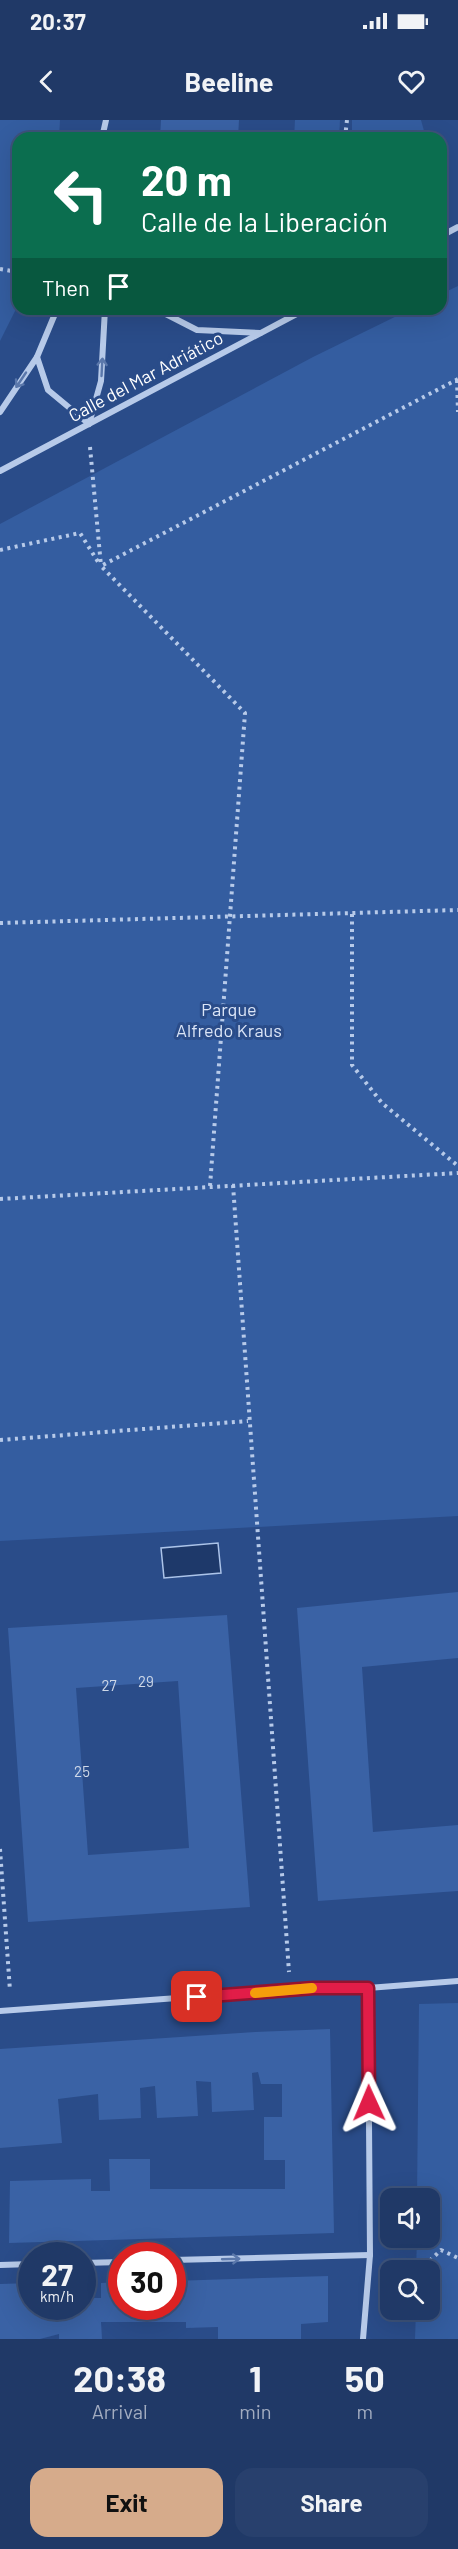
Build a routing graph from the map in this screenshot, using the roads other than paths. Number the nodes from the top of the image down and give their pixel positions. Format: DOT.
graph roads {
  1 [pos="54,315"];
  2 [pos="105,315"];
  3 [pos="168,315"];
  4 [pos="294,315"];
  5 [pos="260,333"];
  6 [pos="37,357"];
  7 [pos="0,412"];
  8 [pos="88,424"];
  9 [pos="0,471"];
  10 [pos="458,1981"];
  11 [pos="368,1988"];
  12 [pos="0,2011"];
  13 [pos="370,2255"];
  14 [pos="186,2260"];
  15 [pos="18,2264"];
  16 [pos="0,2265"];
  17 [pos="363,2339"];
  1 -- 6 [label="street"];
  8 -- 2 [label="street, one-way"];
  3 -- 5 [label="street"];
  4 -- 5 [label="street, Calle del Mar Adriático"];
  5 -- 8 [label="street, Calle del Mar Adriático"];
  6 -- 7 [label="street, one-way"];
  6 -- 8 [label="street"];
  8 -- 9 [label="street, Calle del Mar Adriático"];
  10 -- 11 [label="street"];
  11 -- 12 [label="street"];
  11 -- 13 [label="street"];
  14 -- 13 [label="street, one-way"];
  13 -- 17 [label="street"];
  15 -- 16 [label="street"];
}
